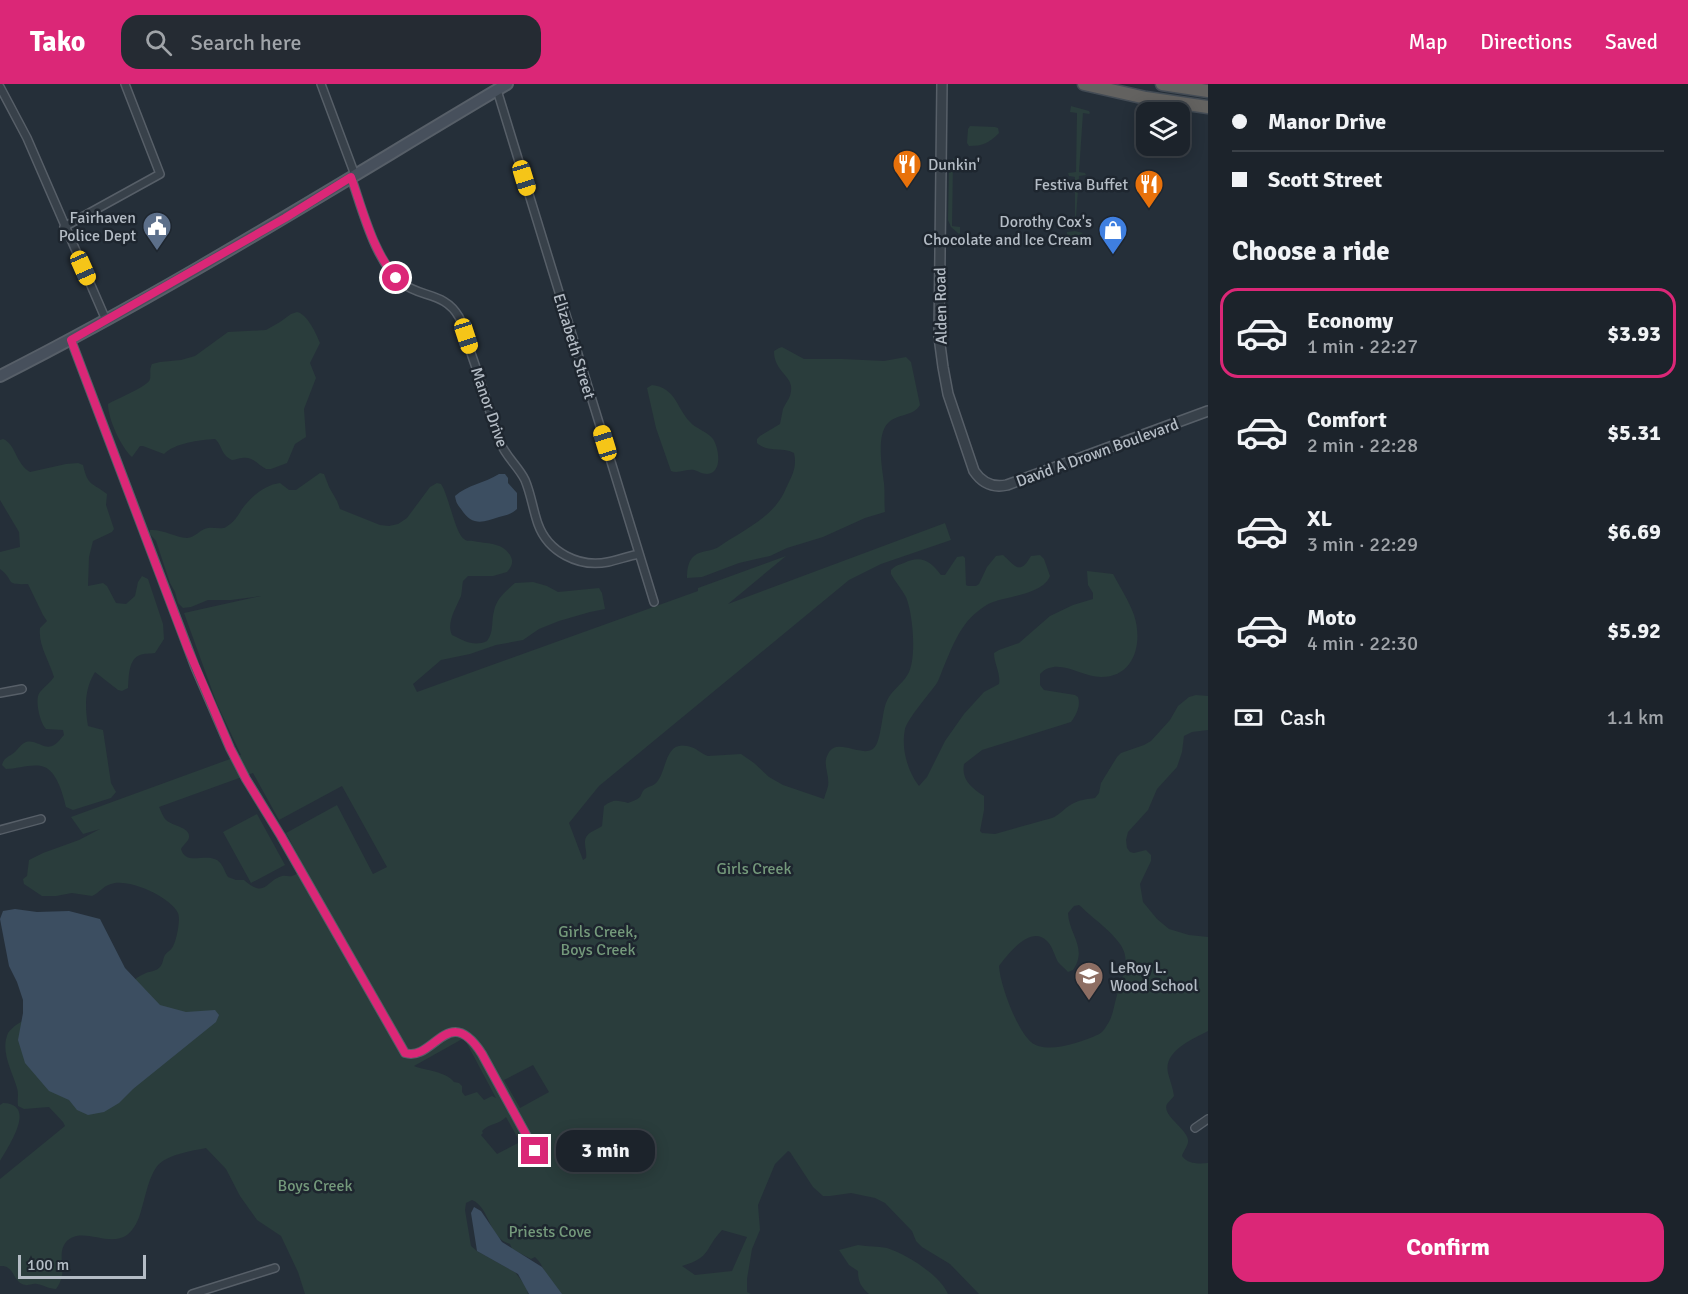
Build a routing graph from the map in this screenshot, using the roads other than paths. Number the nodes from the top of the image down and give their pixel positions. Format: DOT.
graph roads {
  1 [pos="125,84"];
  2 [pos="321,84"];
  3 [pos="507,84"];
  4 [pos="942,84"];
  5 [pos="1084,84"];
  6 [pos="1162,84"];
  7 [pos="0,87"];
  8 [pos="1208,89"];
  9 [pos="497,90"];
  10 [pos="1208,107"];
  11 [pos="353,176"];
  12 [pos="64,226"];
  13 [pos="106,320"];
  14 [pos="71,340"];
  15 [pos="0,376"];
  16 [pos="1208,411"];
  17 [pos="985,483"];
  18 [pos="639,554"];
  19 [pos="654,602"];
  20 [pos="22,689"];
  21 [pos="0,693"];
  22 [pos="41,819"];
  23 [pos="0,830"];
  24 [pos="1208,1119"];
  25 [pos="1195,1128"];
  26 [pos="535,1151"];
  27 [pos="275,1268"];
  28 [pos="192,1294"];
  1 -- 12 [label="street"];
  2 -- 11 [label="street, Manor Drive"];
  3 -- 9 [label="main road"];
  4 -- 17 [label="street, Alden Road"];
  5 -- 10 [label="highway"];
  6 -- 8 [label="highway"];
  7 -- 12 [label="street"];
  9 -- 11 [label="main road"];
  9 -- 18 [label="street, Elizabeth Street"];
  11 -- 13 [label="main road"];
  11 -- 18 [label="street, Manor Drive"];
  12 -- 13 [label="street"];
  13 -- 14 [label="main road"];
  14 -- 15 [label="main road"];
  14 -- 26 [label="street"];
  16 -- 17 [label="street, David A Drown Boulevard"];
  18 -- 19 [label="street, Elizabeth Street"];
  20 -- 21 [label="street"];
  22 -- 23 [label="street"];
  24 -- 25 [label="street"];
  27 -- 28 [label="street"];
}
